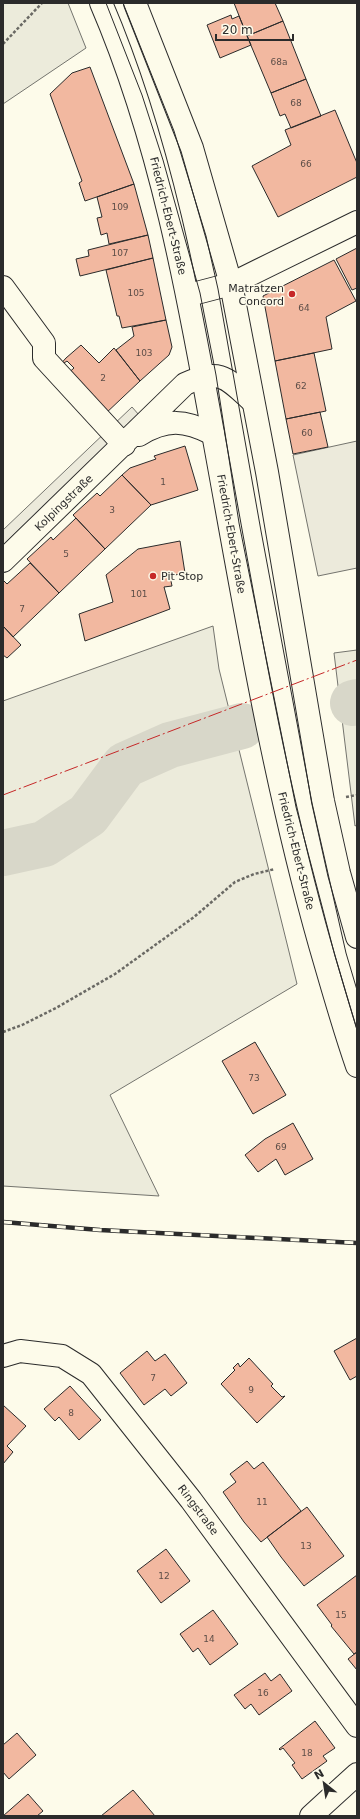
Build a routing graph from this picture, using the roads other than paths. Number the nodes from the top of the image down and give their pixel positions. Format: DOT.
graph roads {
  1 [pos="100,3"];
  2 [pos="135,3"];
  3 [pos="357,222"];
  4 [pos="232,284"];
  5 [pos="3,286"];
  6 [pos="188,295"];
  7 [pos="203,376"];
  8 [pos="253,402"];
  9 [pos="214,434"];
  10 [pos="124,445"];
  11 [pos="3,561"];
  12 [pos="357,937"];
  13 [pos="357,1066"];
  14 [pos="3,1356"];
  15 [pos="357,1726"];
  16 [pos="357,1774"];
  17 [pos="311,1816"];
  1 -- 6 [label="main road, Friedrich-Ebert-Straße"];
  2 -- 4 [label="main road"];
  3 -- 4 [label="main road"];
  4 -- 6 [label="main road"];
  4 -- 8 [label="main road"];
  5 -- 10 [label="main road"];
  6 -- 7 [label="main road, Friedrich-Ebert-Straße"];
  7 -- 8 [label="main road, Kolpingstraße"];
  7 -- 9 [label="main road, Friedrich-Ebert-Straße"];
  7 -- 10 [label="main road, Kolpingstraße"];
  8 -- 12 [label="main road"];
  9 -- 10 [label="main road, Kolpingstraße"];
  9 -- 13 [label="main road, Friedrich-Ebert-Straße"];
  10 -- 11 [label="main road, Kolpingstraße"];
  14 -- 15 [label="main road, Ringstraße"];
  16 -- 17 [label="main road"];
}
